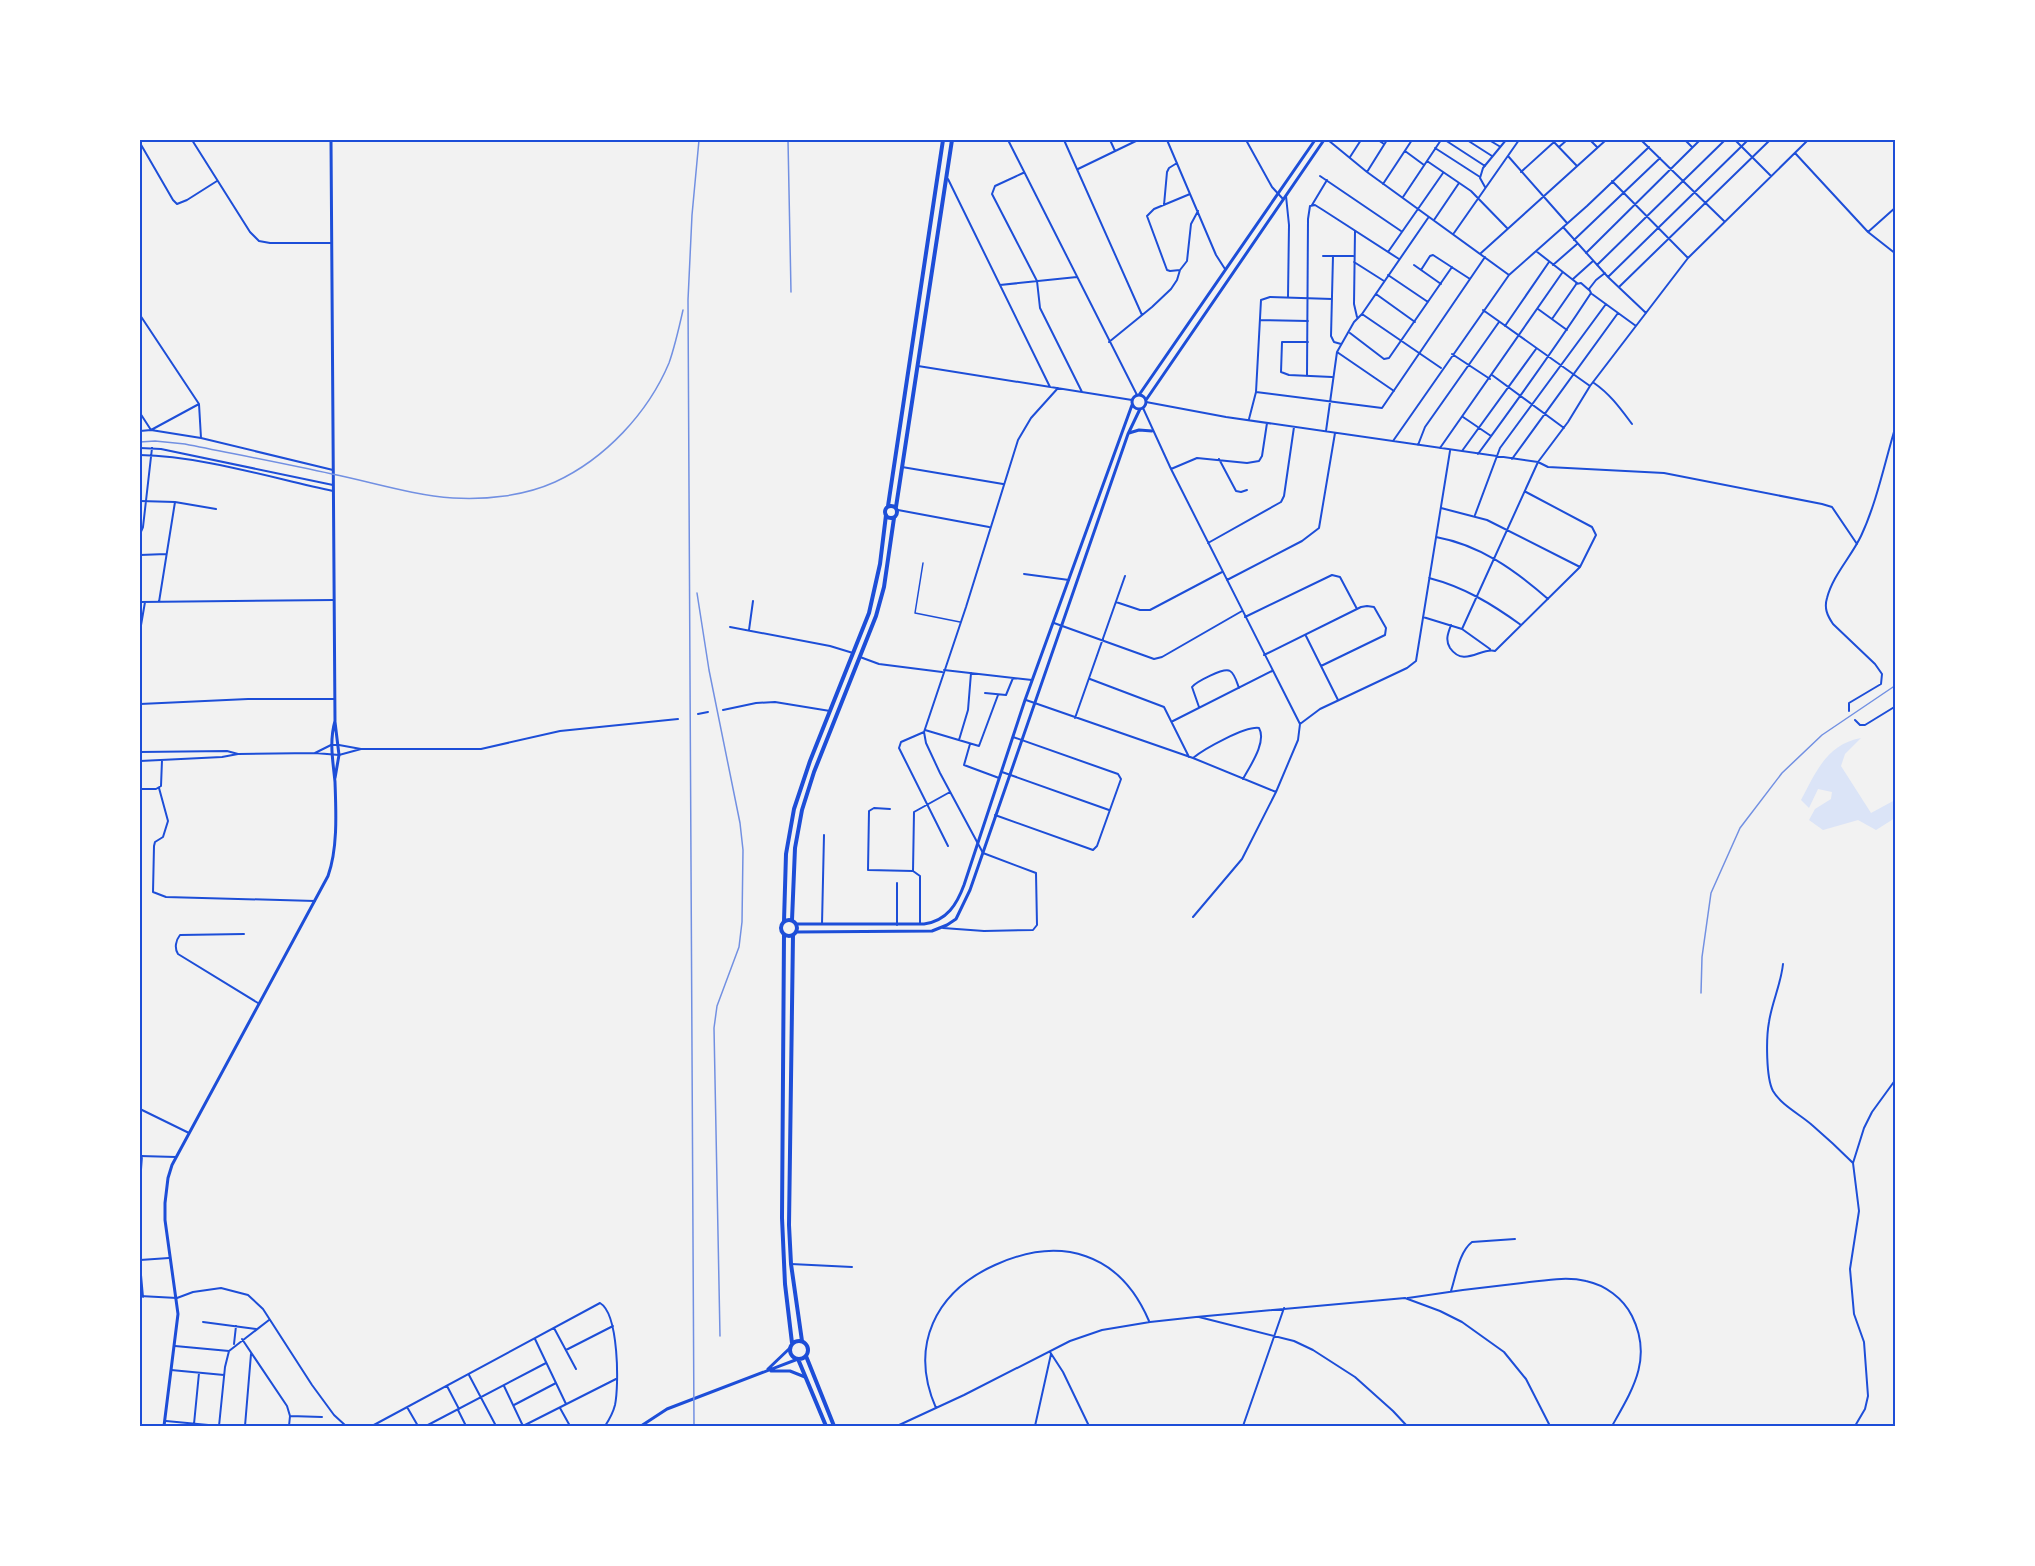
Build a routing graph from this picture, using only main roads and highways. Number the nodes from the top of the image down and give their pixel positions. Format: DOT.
graph roads {
  1 [pos="331,140"];
  2 [pos="943,140"];
  3 [pos="952,140"];
  4 [pos="1315,140"];
  5 [pos="1326,140"];
  6 [pos="1138,395"];
  7 [pos="1146,401"];
  8 [pos="1132,402"];
  9 [pos="1142,409"];
  10 [pos="1152,431"];
  11 [pos="1128,434"];
  12 [pos="888,506"];
  13 [pos="897,509"];
  14 [pos="886,515"];
  15 [pos="894,518"];
  16 [pos="880,564"];
  17 [pos="887,565"];
  18 [pos="1067,587"];
  19 [pos="1074,590"];
  20 [pos="334,721"];
  21 [pos="335,780"];
  22 [pos="784,921"];
  23 [pos="794,922"];
  24 [pos="784,934"];
  25 [pos="794,934"];
  26 [pos="802,1341"];
  27 [pos="792,1343"];
  28 [pos="790,1348"];
  29 [pos="806,1356"];
  30 [pos="798,1359"];
  31 [pos="766,1371"];
  32 [pos="806,1377"];
  33 [pos="164,1426"];
  34 [pos="641,1426"];
  35 [pos="826,1426"];
  36 [pos="834,1426"];
  1 -- 20 [label="main road"];
  2 -- 12 [label="main road"];
  3 -- 13 [label="main road"];
  4 -- 6 [label="main road"];
  5 -- 7 [label="main road"];
  6 -- 7 [label="main road"];
  6 -- 8 [label="main road"];
  7 -- 9 [label="main road"];
  8 -- 9 [label="main road"];
  8 -- 18 [label="main road"];
  9 -- 11 [label="main road"];
  10 -- 11 [label="main road"];
  11 -- 19 [label="main road"];
  12 -- 13 [label="main road"];
  12 -- 14 [label="main road"];
  13 -- 15 [label="main road"];
  14 -- 15 [label="main road"];
  14 -- 16 [label="main road"];
  15 -- 17 [label="main road"];
  16 -- 17 [label="main road"];
  16 -- 22 [label="main road"];
  17 -- 23 [label="main road"];
  18 -- 19 [label="main road"];
  18 -- 23 [label="main road"];
  19 -- 25 [label="main road"];
  20 -- 21 [label="main road"];
  20 -- 21 [label="main road"];
  21 -- 33 [label="main road"];
  22 -- 23 [label="main road"];
  22 -- 24 [label="main road"];
  23 -- 25 [label="main road"];
  24 -- 25 [label="main road"];
  24 -- 27 [label="main road"];
  25 -- 26 [label="main road"];
  26 -- 27 [label="main road"];
  26 -- 29 [label="main road"];
  27 -- 28 [label="main road"];
  28 -- 30 [label="main road"];
  28 -- 31 [label="main road"];
  29 -- 30 [label="main road"];
  29 -- 36 [label="main road"];
  30 -- 31 [label="main road"];
  30 -- 32 [label="main road"];
  31 -- 32 [label="main road"];
  31 -- 34 [label="main road"];
  32 -- 35 [label="main road"];
}
